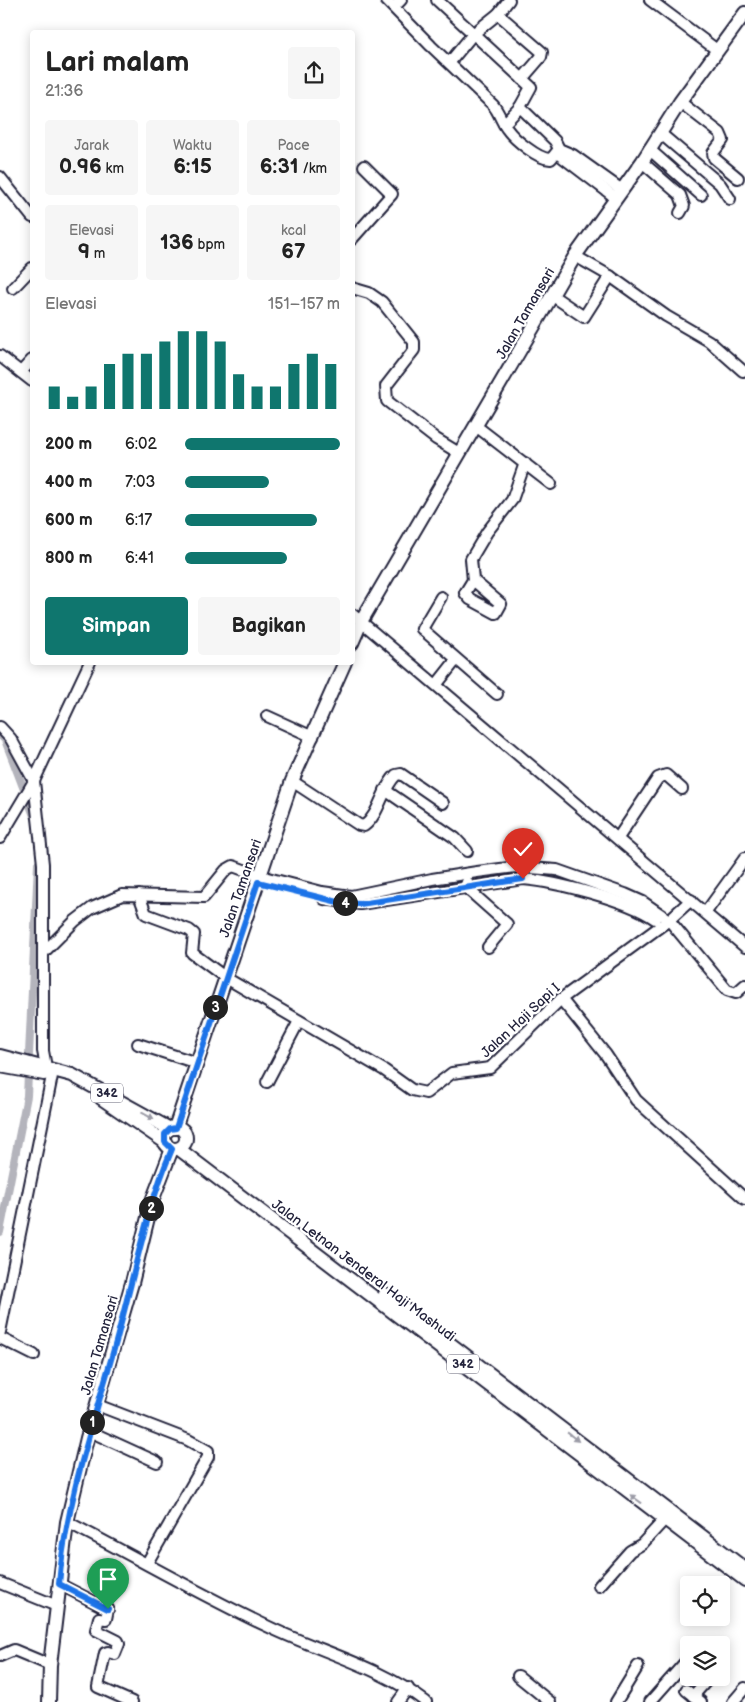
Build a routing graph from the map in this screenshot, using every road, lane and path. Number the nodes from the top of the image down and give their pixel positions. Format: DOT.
graph roads {
  1 [pos="386,0"];
  2 [pos="437,0"];
  3 [pos="509,0"];
  4 [pos="650,0"];
  5 [pos="398,4"];
  6 [pos="745,12"];
  7 [pos="498,14"];
  8 [pos="473,34"];
  9 [pos="717,50"];
  10 [pos="450,62"];
  11 [pos="522,79"];
  12 [pos="680,102"];
  13 [pos="520,107"];
  14 [pos="504,124"];
  15 [pos="660,133"];
  16 [pos="649,150"];
  17 [pos="558,151"];
  18 [pos="642,162"];
  19 [pos="364,166"];
  20 [pos="0,177"];
  21 [pos="738,178"];
  22 [pos="618,194"];
  23 [pos="701,194"];
  24 [pos="730,199"];
  25 [pos="680,213"];
  26 [pos="30,214"];
  27 [pos="355,235"];
  28 [pos="575,256"];
  29 [pos="30,270"];
  30 [pos="610,276"];
  31 [pos="13,288"];
  32 [pos="355,289"];
  33 [pos="553,296"];
  34 [pos="0,356"];
  35 [pos="30,362"];
  36 [pos="743,371"];
  37 [pos="21,372"];
  38 [pos="30,379"];
  39 [pos="476,426"];
  40 [pos="460,453"];
  41 [pos="525,463"];
  42 [pos="551,484"];
  43 [pos="473,580"];
  44 [pos="441,597"];
  45 [pos="357,617"];
  46 [pos="456,660"];
  47 [pos="89,665"];
  48 [pos="343,665"];
  49 [pos="437,684"];
  50 [pos="497,694"];
  51 [pos="267,716"];
  52 [pos="0,727"];
  53 [pos="313,737"];
  54 [pos="292,781"];
  55 [pos="32,784"];
  56 [pos="682,789"];
  57 [pos="385,790"];
  58 [pos="442,803"];
  59 [pos="0,838"];
  60 [pos="618,838"];
  61 [pos="467,851"];
  62 [pos="745,858"];
  63 [pos="469,874"];
  64 [pos="259,879"];
  65 [pos="465,886"];
  66 [pos="139,895"];
  67 [pos="691,900"];
  68 [pos="706,912"];
  69 [pos="666,922"];
  70 [pos="488,947"];
  71 [pos="745,947"];
  72 [pos="43,953"];
  73 [pos="226,978"];
  74 [pos="745,985"];
  75 [pos="561,999"];
  76 [pos="299,1021"];
  77 [pos="138,1044"];
  78 [pos="0,1056"];
  79 [pos="197,1063"];
  80 [pos="22,1065"];
  81 [pos="0,1066"];
  82 [pos="46,1070"];
  83 [pos="267,1082"];
  84 [pos="173,1128"];
  85 [pos="175,1146"];
  86 [pos="745,1199"];
  87 [pos="0,1332"];
  88 [pos="0,1338"];
  89 [pos="34,1356"];
  90 [pos="520,1402"];
  91 [pos="97,1405"];
  92 [pos="89,1431"];
  93 [pos="157,1462"];
  94 [pos="665,1519"];
  95 [pos="67,1522"];
  96 [pos="146,1562"];
  97 [pos="742,1572"];
  98 [pos="0,1583"];
  99 [pos="59,1584"];
  100 [pos="599,1586"];
  101 [pos="57,1606"];
  102 [pos="0,1656"];
  103 [pos="50,1665"];
  104 [pos="638,1666"];
  105 [pos="680,1668"];
  106 [pos="518,1676"];
  107 [pos="702,1686"];
  108 [pos="408,1688"];
  109 [pos="745,1688"];
  110 [pos="693,1696"];
  111 [pos="49,1702"];
  112 [pos="132,1702"];
  113 [pos="398,1702"];
  114 [pos="426,1702"];
  115 [pos="550,1702"];
  116 [pos="616,1702"];
  117 [pos="650,1702"];
  118 [pos="733,1702"];
  1 -- 5 [label="street"];
  2 -- 8 [label="street"];
  3 -- 7 [label="street"];
  4 -- 9 [label="street"];
  5 -- 10 [label="street"];
  6 -- 9 [label="main road, Jalan Tamansari"];
  7 -- 8 [label="street"];
  7 -- 11 [label="street"];
  8 -- 10 [label="street"];
  8 -- 11 [label="street"];
  9 -- 12 [label="main road, Jalan Tamansari"];
  10 -- 14 [label="street"];
  11 -- 13 [label="street"];
  12 -- 15 [label="main road, Jalan Tamansari"];
  12 -- 21 [label="street"];
  13 -- 14 [label="street"];
  13 -- 17 [label="street"];
  14 -- 17 [label="street"];
  15 -- 16 [label="main road, Jalan Tamansari"];
  15 -- 24 [label="street"];
  16 -- 18 [label="main road, Jalan Tamansari"];
  16 -- 23 [label="street"];
  17 -- 22 [label="street"];
  18 -- 22 [label="main road, Jalan Tamansari"];
  18 -- 25 [label="street"];
  19 -- 27 [label="street"];
  20 -- 26 [label="street"];
  22 -- 28 [label="main road, Jalan Tamansari"];
  28 -- 30 [label="street"];
  28 -- 33 [label="main road, Jalan Tamansari"];
  29 -- 31 [label="street"];
  30 -- 33 [label="street"];
  30 -- 36 [label="street"];
  32 -- 40 [label="street"];
  33 -- 39 [label="main road, Jalan Tamansari"];
  34 -- 37 [label="street"];
  35 -- 37 [label="street"];
  37 -- 38 [label="street"];
  39 -- 40 [label="main road, Jalan Tamansari"];
  39 -- 41 [label="street"];
  40 -- 45 [label="main road, Jalan Tamansari"];
  41 -- 42 [label="street"];
  41 -- 43 [label="street"];
  44 -- 46 [label="street"];
  45 -- 49 [label="street"];
  46 -- 49 [label="street"];
  46 -- 50 [label="street"];
  47 -- 55 [label="street"];
  48 -- 53 [label="main road, Jalan Tamansari"];
  49 -- 60 [label="street"];
  51 -- 53 [label="street"];
  52 -- 55 [label="street"];
  53 -- 54 [label="main road, Jalan Tamansari"];
  54 -- 57 [label="street"];
  54 -- 64 [label="main road, Jalan Tamansari"];
  55 -- 59 [label="street"];
  55 -- 72 [label="street"];
  56 -- 60 [label="street"];
  57 -- 58 [label="street"];
  57 -- 61 [label="street"];
  60 -- 67 [label="street"];
  62 -- 68 [label="street"];
  63 -- 64 [label="street"];
  63 -- 65 [label="street"];
  63 -- 69 [label="street"];
  64 -- 65 [label="street"];
  64 -- 66 [label="street"];
  64 -- 73 [label="main road, Jalan Tamansari"];
  65 -- 69 [label="street"];
  65 -- 70 [label="street"];
  66 -- 72 [label="street"];
  66 -- 73 [label="street, Jalan Haji Sapi I"];
  67 -- 68 [label="street"];
  67 -- 69 [label="street, Jalan Haji Sapi I"];
  68 -- 71 [label="street"];
  69 -- 74 [label="street"];
  69 -- 75 [label="street, Jalan Haji Sapi I"];
  72 -- 82 [label="street"];
  73 -- 76 [label="street, Jalan Haji Sapi I"];
  73 -- 79 [label="main road, Jalan Tamansari"];
  75 -- 76 [label="street, Jalan Haji Sapi I"];
  75 -- 86 [label="street"];
  76 -- 83 [label="street"];
  77 -- 79 [label="street"];
  78 -- 80 [label="main road, Jalan Letnan Jenderal Haji Mashudi / 342"];
  79 -- 84 [label="main road, Jalan Tamansari"];
  80 -- 81 [label="main road, Jalan Letnan Jenderal Haji Mashudi / 342"];
  80 -- 82 [label="main road, Jalan Letnan Jenderal Haji Mashudi / 342"];
  82 -- 84 [label="main road, Jalan Letnan Jenderal Haji Mashudi / 342, one-way"];
  82 -- 85 [label="main road, Jalan Letnan Jenderal Haji Mashudi / 342"];
  82 -- 87 [label="street"];
  84 -- 85 [label="main road, Jalan Tamansari"];
  84 -- 85 [label="main road"];
  85 -- 90 [label="main road, Jalan Letnan Jenderal Haji Mashudi / 342"];
  85 -- 91 [label="main road, Jalan Tamansari"];
  88 -- 89 [label="street"];
  94 -- 90 [label="main road, Jalan Letnan Jenderal Haji Mashudi / 342, one-way"];
  90 -- 97 [label="main road, Jalan Letnan Jenderal Haji Mashudi / 342, one-way"];
  91 -- 92 [label="main road, Jalan Tamansari"];
  91 -- 96 [label="street"];
  92 -- 93 [label="street"];
  92 -- 95 [label="main road, Jalan Tamansari"];
  94 -- 97 [label="main road, Jalan Letnan Jenderal Haji Mashudi / 342"];
  94 -- 100 [label="street"];
  95 -- 96 [label="street"];
  95 -- 99 [label="main road, Jalan Tamansari"];
  96 -- 108 [label="street"];
  98 -- 101 [label="street"];
  99 -- 101 [label="main road, Jalan Tamansari"];
  99 -- 112 [label="street"];
  101 -- 103 [label="main road, Jalan Tamansari"];
  102 -- 103 [label="street"];
  103 -- 111 [label="main road, Jalan Tamansari"];
  104 -- 116 [label="street"];
  105 -- 117 [label="street"];
  106 -- 115 [label="street"];
  107 -- 110 [label="street"];
  108 -- 113 [label="street"];
  108 -- 114 [label="street"];
  109 -- 118 [label="street"];
}
